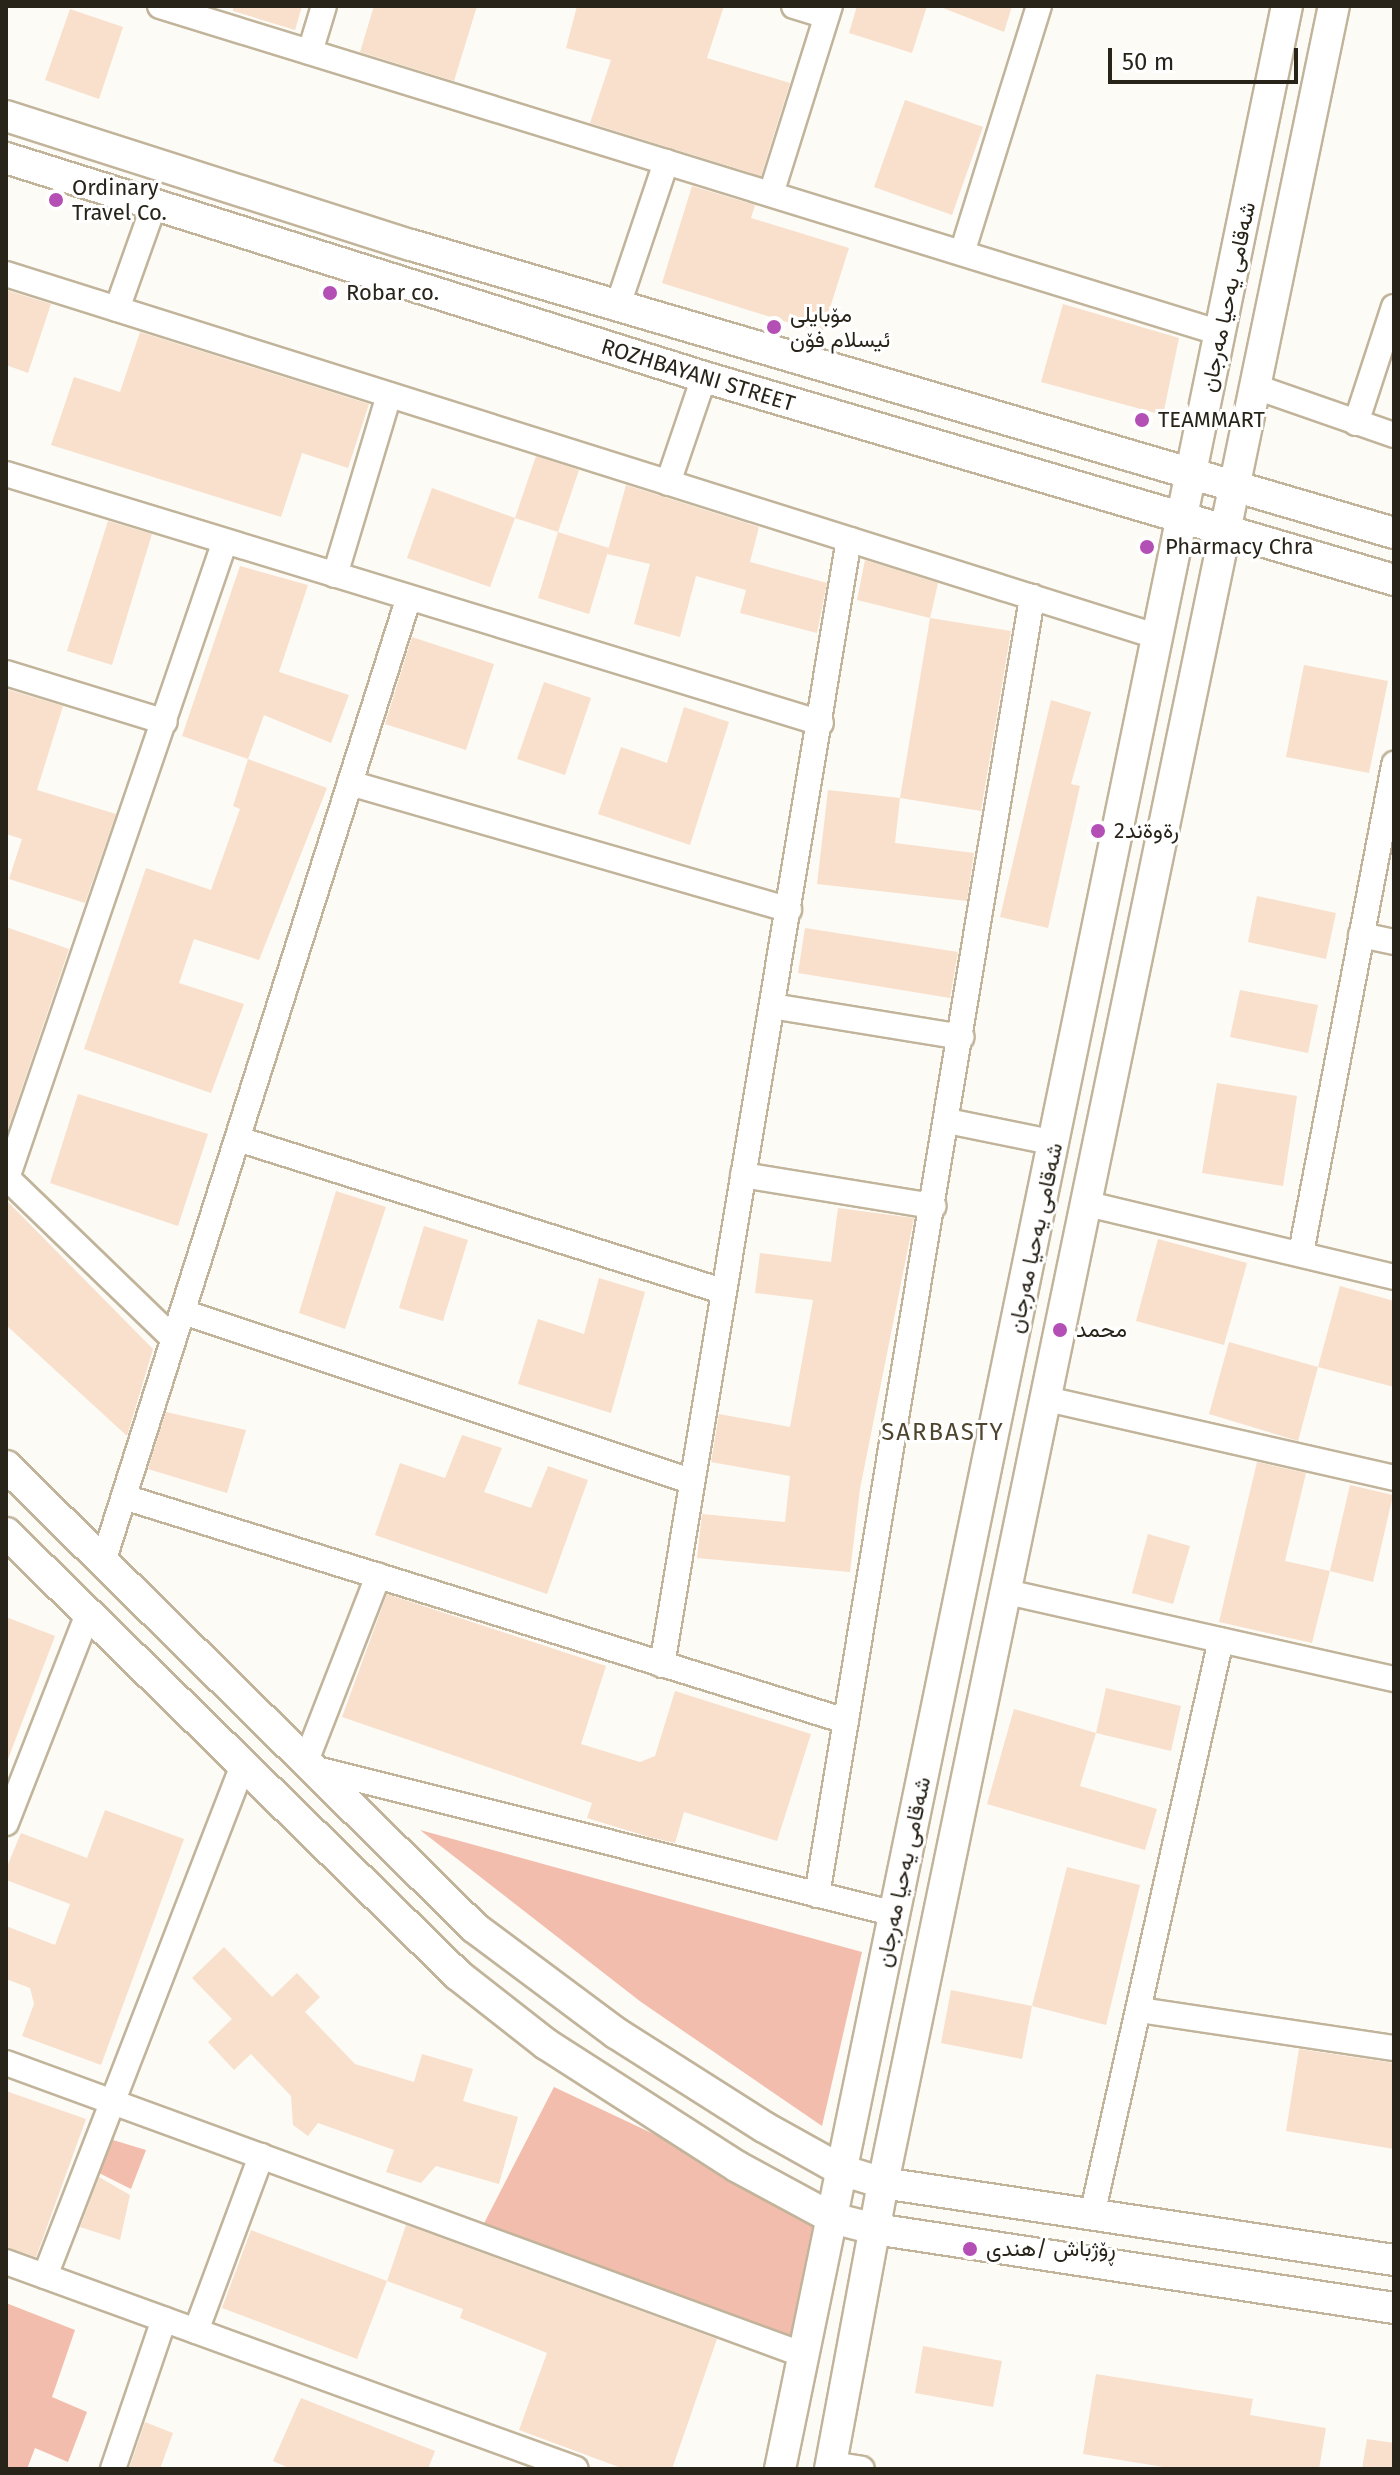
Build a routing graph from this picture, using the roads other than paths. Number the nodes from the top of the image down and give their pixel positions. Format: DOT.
graph roads {
  1 [pos="160,6"];
  2 [pos="324,6"];
  3 [pos="794,6"];
  4 [pos="1039,6"];
  5 [pos="1287,6"];
  6 [pos="1334,6"];
  7 [pos="829,11"];
  8 [pos="310,52"];
  9 [pos="6,116"];
  10 [pos="6,158"];
  11 [pos="666,162"];
  12 [pos="771,194"];
  13 [pos="154,205"];
  14 [pos="411,245"];
  15 [pos="962,253"];
  16 [pos="6,274"];
  17 [pos="400,284"];
  18 [pos="618,305"];
  19 [pos="1394,307"];
  20 [pos="117,309"];
  21 [pos="1220,333"];
  22 [pos="704,377"];
  23 [pos="1256,387"];
  24 [pos="389,395"];
  25 [pos="1356,423"];
  26 [pos="1394,435"];
  27 [pos="1192,471"];
  28 [pos="6,474"];
  29 [pos="668,483"];
  30 [pos="1236,484"];
  31 [pos="1183,518"];
  32 [pos="1226,531"];
  33 [pos="1394,533"];
  34 [pos="849,539"];
  35 [pos="225,541"];
  36 [pos="335,575"];
  37 [pos="1394,580"];
  38 [pos="409,597"];
  39 [pos="1032,597"];
  40 [pos="1159,637"];
  41 [pos="6,673"];
  42 [pos="165,722"];
  43 [pos="821,723"];
  44 [pos="1394,764"];
  45 [pos="350,783"];
  46 [pos="789,910"];
  47 [pos="1361,935"];
  48 [pos="1394,942"];
  49 [pos="772,1006"];
  50 [pos="961,1037"];
  51 [pos="947,1121"];
  52 [pos="238,1139"];
  53 [pos="1055,1143"];
  54 [pos="743,1175"];
  55 [pos="6,1177"];
  56 [pos="1088,1204"];
  57 [pos="933,1206"];
  58 [pos="1301,1253"];
  59 [pos="1394,1277"];
  60 [pos="722,1291"];
  61 [pos="1020,1309"];
  62 [pos="183,1312"];
  63 [pos="1064,1320"];
  64 [pos="174,1339"];
  65 [pos="1047,1399"];
  66 [pos="6,1466"];
  67 [pos="1394,1478"];
  68 [pos="690,1481"];
  69 [pos="35,1494"];
  70 [pos="124,1497"];
  71 [pos="6,1521"];
  72 [pos="6,1533"];
  73 [pos="103,1562"];
  74 [pos="378,1576"];
  75 [pos="1007,1592"];
  76 [pos="88,1614"];
  77 [pos="1221,1640"];
  78 [pos="662,1665"];
  79 [pos="1394,1679"];
  80 [pos="846,1721"];
  81 [pos="243,1765"];
  82 [pos="309,1765"];
  83 [pos="6,1823"];
  84 [pos="817,1895"];
  85 [pos="895,1914"];
  86 [pos="1139,2010"];
  87 [pos="1394,2048"];
  88 [pos="6,2063"];
  89 [pos="112,2102"];
  90 [pos="815,2155"];
  91 [pos="261,2156"];
  92 [pos="841,2170"];
  93 [pos="883,2183"];
  94 [pos="919,2189"];
  95 [pos="791,2197"];
  96 [pos="1092,2215"];
  97 [pos="832,2218"];
  98 [pos="875,2229"];
  99 [pos="912,2234"];
  100 [pos="1394,2260"];
  101 [pos="6,2262"];
  102 [pos="45,2276"];
  103 [pos="1394,2308"];
  104 [pos="164,2319"];
  105 [pos="196,2331"];
  106 [pos="804,2355"];
  107 [pos="830,2466"];
  108 [pos="113,2469"];
  109 [pos="576,2469"];
  110 [pos="780,2469"];
  111 [pos="862,2469"];
  1 -- 8 [label="street"];
  2 -- 8 [label="street"];
  3 -- 7 [label="street"];
  4 -- 15 [label="street"];
  5 -- 21 [label="street, شەقامی یەحیا مەرجان"];
  6 -- 23 [label="street, شەقامی یەحیا مەرجان"];
  7 -- 12 [label="street"];
  8 -- 11 [label="street"];
  9 -- 14 [label="street, ROZHBAYANI STREET"];
  10 -- 13 [label="street, ROZHBAYANI STREET"];
  11 -- 12 [label="street"];
  11 -- 18 [label="street"];
  12 -- 15 [label="street"];
  13 -- 17 [label="street, ROZHBAYANI STREET"];
  13 -- 20 [label="street"];
  14 -- 17 [label="street"];
  14 -- 18 [label="street, ROZHBAYANI STREET"];
  15 -- 21 [label="street"];
  16 -- 20 [label="street"];
  17 -- 22 [label="street, ROZHBAYANI STREET"];
  18 -- 27 [label="street, ROZHBAYANI STREET"];
  19 -- 25 [label="street"];
  20 -- 24 [label="street"];
  21 -- 27 [label="street, شەقامی یەحیا مەرجان"];
  22 -- 29 [label="street"];
  22 -- 31 [label="street, ROZHBAYANI STREET"];
  23 -- 25 [label="street"];
  23 -- 30 [label="street, شەقامی یەحیا مەرجان"];
  24 -- 29 [label="street"];
  24 -- 36 [label="street"];
  25 -- 26 [label="street"];
  27 -- 30 [label="street, ROZHBAYANI STREET"];
  27 -- 31 [label="street, شەقامی یەحیا مەرجان"];
  28 -- 35 [label="street"];
  29 -- 34 [label="street"];
  30 -- 32 [label="street, شەقامی یەحیا مەرجان"];
  30 -- 33 [label="street, ROZHBAYANI STREET"];
  31 -- 32 [label="street, ROZHBAYANI STREET"];
  31 -- 40 [label="street, شەقامی یەحیا مەرجان"];
  32 -- 37 [label="street, ROZHBAYANI STREET"];
  32 -- 56 [label="street, شەقامی یەحیا مەرجان"];
  34 -- 39 [label="street"];
  34 -- 43 [label="street"];
  35 -- 36 [label="street"];
  35 -- 42 [label="street"];
  36 -- 38 [label="street"];
  38 -- 43 [label="street"];
  38 -- 45 [label="street"];
  39 -- 40 [label="street"];
  39 -- 50 [label="street"];
  40 -- 53 [label="street, شەقامی یەحیا مەرجان"];
  41 -- 42 [label="street"];
  42 -- 55 [label="street"];
  43 -- 46 [label="street"];
  44 -- 47 [label="street"];
  45 -- 46 [label="street"];
  45 -- 52 [label="street"];
  46 -- 49 [label="street"];
  47 -- 48 [label="street"];
  47 -- 58 [label="street"];
  49 -- 50 [label="street"];
  49 -- 54 [label="street"];
  50 -- 51 [label="street"];
  51 -- 53 [label="street"];
  51 -- 57 [label="street"];
  52 -- 60 [label="street"];
  52 -- 62 [label="street"];
  53 -- 61 [label="street, شەقامی یەحیا مەرجان"];
  54 -- 57 [label="street"];
  54 -- 60 [label="street"];
  55 -- 64 [label="street"];
  56 -- 58 [label="street"];
  56 -- 63 [label="street, شەقامی یەحیا مەرجان"];
  57 -- 80 [label="street"];
  58 -- 59 [label="street"];
  60 -- 68 [label="street"];
  61 -- 63 [label="street"];
  61 -- 85 [label="street, شەقامی یەحیا مەرجان"];
  62 -- 64 [label="street"];
  62 -- 68 [label="street"];
  63 -- 65 [label="street, شەقامی یەحیا مەرجان"];
  64 -- 70 [label="street"];
  65 -- 67 [label="street"];
  65 -- 75 [label="street, شەقامی یەحیا مەرجان"];
  66 -- 69 [label="street"];
  68 -- 78 [label="street"];
  69 -- 71 [label="street"];
  69 -- 73 [label="street"];
  70 -- 73 [label="street"];
  70 -- 74 [label="street"];
  72 -- 76 [label="street"];
  73 -- 82 [label="street"];
  74 -- 78 [label="street"];
  74 -- 82 [label="street"];
  75 -- 77 [label="street"];
  75 -- 93 [label="street, شەقامی یەحیا مەرجان"];
  76 -- 81 [label="street"];
  76 -- 83 [label="street"];
  77 -- 79 [label="street"];
  77 -- 86 [label="street"];
  78 -- 80 [label="street"];
  80 -- 84 [label="street"];
  81 -- 89 [label="street"];
  81 -- 95 [label="street"];
  82 -- 84 [label="street"];
  82 -- 90 [label="street"];
  84 -- 85 [label="street"];
  85 -- 92 [label="street, شەقامی یەحیا مەرجان"];
  86 -- 87 [label="street"];
  86 -- 96 [label="street"];
  88 -- 89 [label="street"];
  89 -- 91 [label="street"];
  89 -- 102 [label="street"];
  90 -- 92 [label="street"];
  90 -- 95 [label="street"];
  91 -- 105 [label="street"];
  91 -- 106 [label="street"];
  92 -- 93 [label="street"];
  92 -- 97 [label="street, شەقامی یەحیا مەرجان"];
  93 -- 94 [label="street"];
  93 -- 98 [label="street, شەقامی یەحیا مەرجان"];
  94 -- 96 [label="street"];
  94 -- 99 [label="street"];
  95 -- 97 [label="street"];
  96 -- 100 [label="street"];
  97 -- 98 [label="street"];
  97 -- 106 [label="street, شەقامی یەحیا مەرجان"];
  98 -- 99 [label="street"];
  98 -- 107 [label="street, شەقامی یەحیا مەرجان"];
  99 -- 103 [label="street"];
  101 -- 102 [label="street"];
  102 -- 104 [label="street"];
  104 -- 105 [label="street"];
  104 -- 108 [label="street"];
  105 -- 109 [label="street"];
  106 -- 110 [label="street, شەقامی یەحیا مەرجان"];
  107 -- 111 [label="street"];
}
